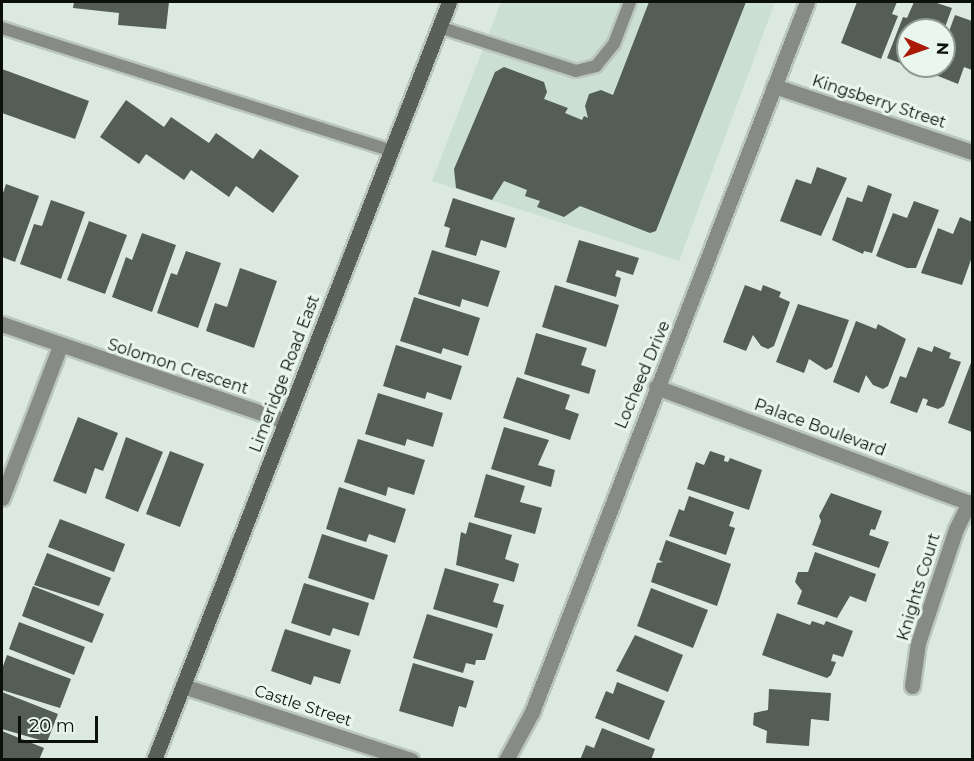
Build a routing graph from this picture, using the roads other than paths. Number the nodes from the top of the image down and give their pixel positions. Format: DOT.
graph roads {
  1 [pos="449,2"];
  2 [pos="630,2"];
  3 [pos="807,2"];
  4 [pos="440,27"];
  5 [pos="2,28"];
  6 [pos="774,86"];
  7 [pos="392,151"];
  8 [pos="972,152"];
  9 [pos="2,324"];
  10 [pos="60,346"];
  11 [pos="656,387"];
  12 [pos="285,421"];
  13 [pos="2,498"];
  14 [pos="971,503"];
  15 [pos="183,686"];
  16 [pos="912,686"];
  17 [pos="154,759"];
  18 [pos="411,759"];
  19 [pos="506,759"];
  1 -- 4 [label="street, Limeridge Road East"];
  2 -- 4 [label="lane"];
  3 -- 6 [label="street, Locheed Drive"];
  4 -- 7 [label="street, Limeridge Road East"];
  5 -- 7 [label="lane"];
  6 -- 8 [label="street, Kingsberry Street"];
  6 -- 11 [label="street, Locheed Drive"];
  7 -- 12 [label="street, Limeridge Road East"];
  9 -- 10 [label="street, Solomon Crescent"];
  10 -- 12 [label="street, Solomon Crescent"];
  10 -- 13 [label="street"];
  11 -- 14 [label="street, Palace Boulevard"];
  11 -- 19 [label="street, Locheed Drive"];
  12 -- 15 [label="street, Limeridge Road East"];
  14 -- 16 [label="street, Knights Court"];
  15 -- 17 [label="street, Limeridge Road East"];
  15 -- 18 [label="street, Castle Street"];
}
